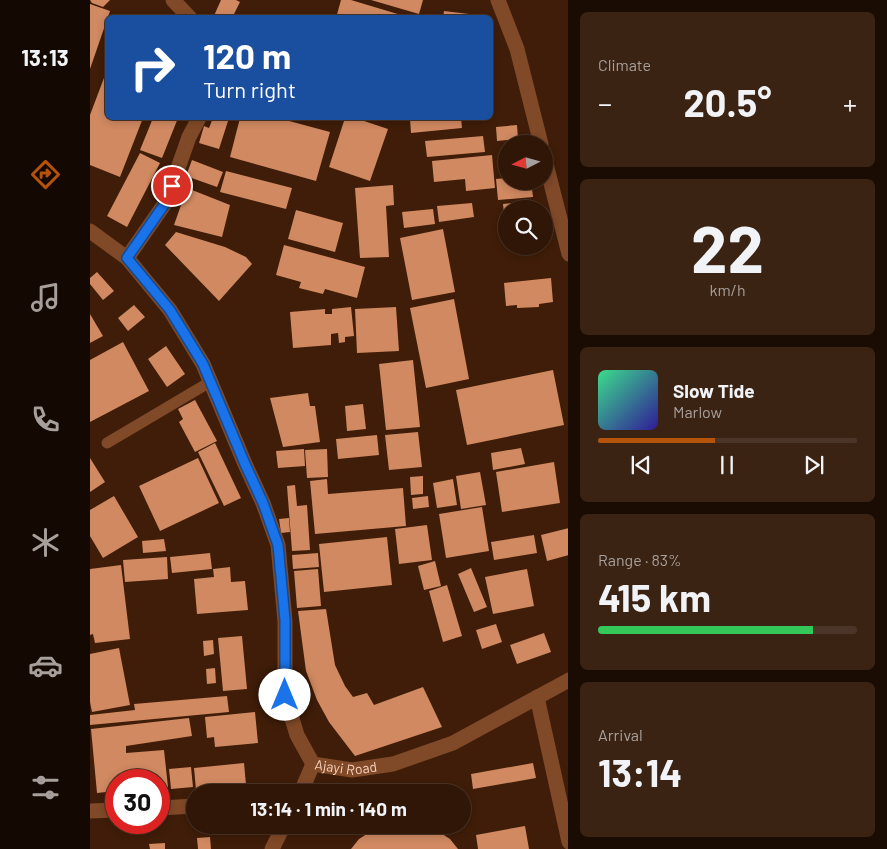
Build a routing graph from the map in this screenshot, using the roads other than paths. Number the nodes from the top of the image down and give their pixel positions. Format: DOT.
graph roads {
  1 [pos="173,0"];
  2 [pos="498,0"];
  3 [pos="187,15"];
  4 [pos="198,120"];
  5 [pos="539,135"];
  6 [pos="552,190"];
  7 [pos="90,231"];
  8 [pos="568,254"];
  9 [pos="127,258"];
  10 [pos="210,382"];
  11 [pos="107,443"];
  12 [pos="568,680"];
  13 [pos="537,697"];
  14 [pos="313,764"];
  15 [pos="304,784"];
  16 [pos="186,806"];
  17 [pos="170,807"];
  18 [pos="105,810"];
  19 [pos="90,811"];
  20 [pos="280,834"];
  21 [pos="568,842"];
  22 [pos="272,849"];
  1 -- 3 [label="street"];
  2 -- 5 [label="street"];
  4 -- 9 [label="street"];
  6 -- 8 [label="street"];
  7 -- 9 [label="street, Ajayi Road"];
  9 -- 10 [label="street, Ajayi Road"];
  10 -- 11 [label="lane"];
  10 -- 14 [label="street, Ajayi Road"];
  12 -- 13 [label="street, Ajayi Road"];
  13 -- 14 [label="street, Ajayi Road"];
  13 -- 21 [label="street"];
  14 -- 15 [label="street"];
  16 -- 17 [label="street"];
  18 -- 19 [label="street"];
  20 -- 22 [label="street"];
}
